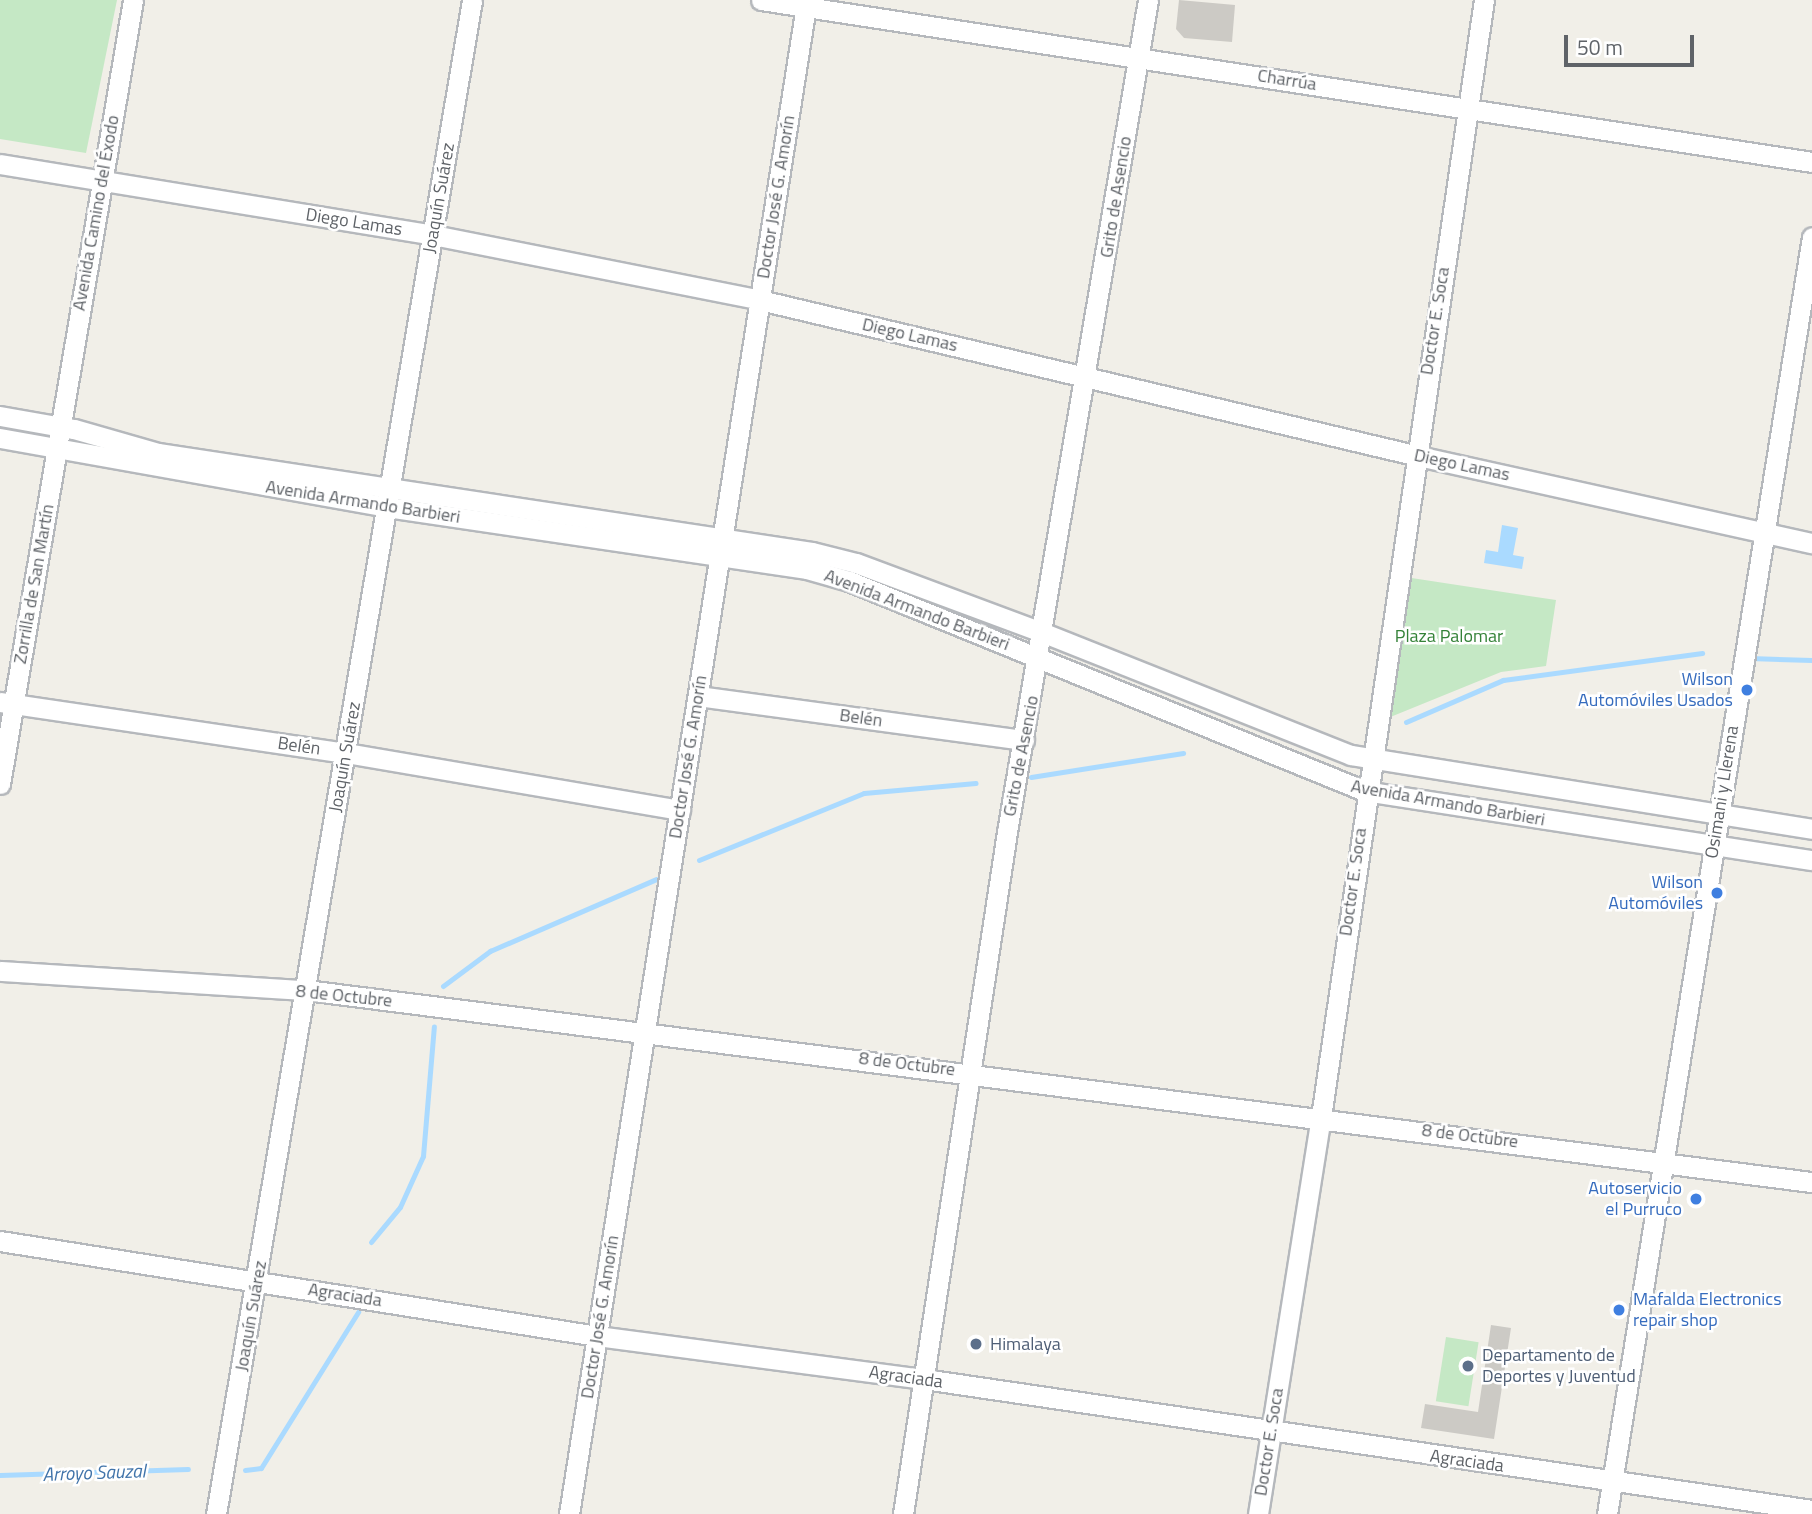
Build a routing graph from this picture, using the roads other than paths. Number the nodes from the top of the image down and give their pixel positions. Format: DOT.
graph roads {
  1 [pos="133,0"];
  2 [pos="472,0"];
  3 [pos="761,0"];
  4 [pos="1148,0"];
  5 [pos="1484,0"];
  6 [pos="806,4"];
  7 [pos="1139,55"];
  8 [pos="1466,109"];
  9 [pos="1812,162"];
  10 [pos="0,164"];
  11 [pos="101,180"];
  12 [pos="433,235"];
  13 [pos="1812,237"];
  14 [pos="760,300"];
  15 [pos="1087,377"];
  16 [pos="0,416"];
  17 [pos="59,425"];
  18 [pos="0,438"];
  19 [pos="57,448"];
  20 [pos="1414,455"];
  21 [pos="389,497"];
  22 [pos="1765,530"];
  23 [pos="1812,543"];
  24 [pos="721,547"];
  25 [pos="1044,633"];
  26 [pos="1040,657"];
  27 [pos="698,695"];
  28 [pos="7,703"];
  29 [pos="1024,740"];
  30 [pos="346,753"];
  31 [pos="1370,761"];
  32 [pos="0,784"];
  33 [pos="1365,791"];
  34 [pos="680,810"];
  35 [pos="1718,816"];
  36 [pos="1812,829"];
  37 [pos="1713,846"];
  38 [pos="1812,860"];
  39 [pos="0,971"];
  40 [pos="306,990"];
  41 [pos="645,1032"];
  42 [pos="969,1072"];
  43 [pos="1321,1117"];
  44 [pos="1667,1160"];
  45 [pos="1812,1182"];
  46 [pos="0,1241"];
  47 [pos="257,1280"];
  48 [pos="597,1336"];
  49 [pos="925,1379"];
  50 [pos="1271,1432"];
  51 [pos="1612,1483"];
  52 [pos="1812,1510"];
  53 [pos="216,1514"];
  54 [pos="569,1514"];
  55 [pos="903,1514"];
  56 [pos="1258,1514"];
  57 [pos="1607,1514"];
  1 -- 11 [label="street, Avenida Camino del Éxodo"];
  2 -- 12 [label="street, Joaquín Suárez"];
  3 -- 6 [label="street, Charrúa"];
  4 -- 7 [label="street, Grito de Asencio"];
  5 -- 8 [label="street, Doctor E. Soca"];
  6 -- 7 [label="street, Charrúa"];
  6 -- 14 [label="street, Doctor José G. Amorín"];
  7 -- 8 [label="street, Charrúa"];
  7 -- 15 [label="street, Grito de Asencio"];
  8 -- 9 [label="street, Charrúa"];
  8 -- 20 [label="street, Doctor E. Soca"];
  10 -- 11 [label="street, Diego Lamas"];
  11 -- 12 [label="street, Diego Lamas"];
  11 -- 17 [label="street, Avenida Camino del Éxodo"];
  12 -- 14 [label="street, Diego Lamas"];
  12 -- 21 [label="street, Joaquín Suárez"];
  13 -- 22 [label="street, Osimani y Llerena"];
  14 -- 15 [label="street, Diego Lamas"];
  14 -- 24 [label="street, Doctor José G. Amorín"];
  15 -- 20 [label="street, Diego Lamas"];
  15 -- 25 [label="street, Grito de Asencio"];
  16 -- 17 [label="street, Avenida Armando Barbieri"];
  17 -- 19 [label="street, Zorrilla de San Martín"];
  17 -- 21 [label="street, Avenida Armando Barbieri"];
  18 -- 19 [label="street, Avenida Armando Barbieri"];
  19 -- 21 [label="street, Avenida Armando Barbieri"];
  19 -- 28 [label="street, Zorrilla de San Martín"];
  20 -- 22 [label="street, Diego Lamas"];
  20 -- 31 [label="street, Doctor E. Soca"];
  21 -- 24 [label="street, Avenida Armando Barbieri"];
  21 -- 30 [label="street, Joaquín Suárez"];
  22 -- 23 [label="street, Diego Lamas"];
  22 -- 35 [label="street, Osimani y Llerena"];
  24 -- 25 [label="street, Avenida Armando Barbieri"];
  24 -- 26 [label="street, Avenida Armando Barbieri"];
  24 -- 27 [label="street, Doctor José G. Amorín"];
  25 -- 26 [label="street, Grito de Asencio"];
  25 -- 31 [label="street, Avenida Armando Barbieri"];
  26 -- 29 [label="street, Grito de Asencio"];
  26 -- 33 [label="street, Avenida Armando Barbieri"];
  27 -- 29 [label="street, Belén"];
  27 -- 34 [label="street, Doctor José G. Amorín"];
  28 -- 30 [label="street, Belén"];
  28 -- 32 [label="street, Zorrilla de San Martín"];
  29 -- 42 [label="street, Grito de Asencio"];
  30 -- 34 [label="street, Belén"];
  30 -- 40 [label="street, Joaquín Suárez"];
  31 -- 33 [label="street, Doctor E. Soca"];
  31 -- 35 [label="street, Avenida Armando Barbieri"];
  33 -- 37 [label="street, Avenida Armando Barbieri"];
  33 -- 43 [label="street, Doctor E. Soca"];
  34 -- 41 [label="street, Doctor José G. Amorín"];
  35 -- 36 [label="street, Avenida Armando Barbieri"];
  35 -- 37 [label="street, Osimani y Llerena"];
  37 -- 38 [label="street, Avenida Armando Barbieri"];
  37 -- 44 [label="street, Osimani y Llerena"];
  39 -- 40 [label="street, 8 de Octubre"];
  40 -- 41 [label="street, 8 de Octubre"];
  40 -- 47 [label="street, Joaquín Suárez"];
  41 -- 42 [label="street, 8 de Octubre"];
  41 -- 48 [label="street, Doctor José G. Amorín"];
  42 -- 43 [label="street, 8 de Octubre"];
  42 -- 49 [label="street, Grito de Asencio"];
  43 -- 44 [label="street, 8 de Octubre"];
  43 -- 50 [label="street, Doctor E. Soca"];
  44 -- 45 [label="street, 8 de Octubre"];
  44 -- 51 [label="street, Osimani y Llerena"];
  46 -- 47 [label="street, Agraciada"];
  47 -- 48 [label="street, Agraciada"];
  47 -- 53 [label="street, Joaquín Suárez"];
  48 -- 49 [label="street, Agraciada"];
  48 -- 54 [label="street, Doctor José G. Amorín"];
  49 -- 50 [label="street, Agraciada"];
  49 -- 55 [label="street, Grito de Asencio"];
  50 -- 51 [label="street, Agraciada"];
  50 -- 56 [label="street, Doctor E. Soca"];
  51 -- 52 [label="street, Agraciada"];
  51 -- 57 [label="street, Osimani y Llerena"];
}
